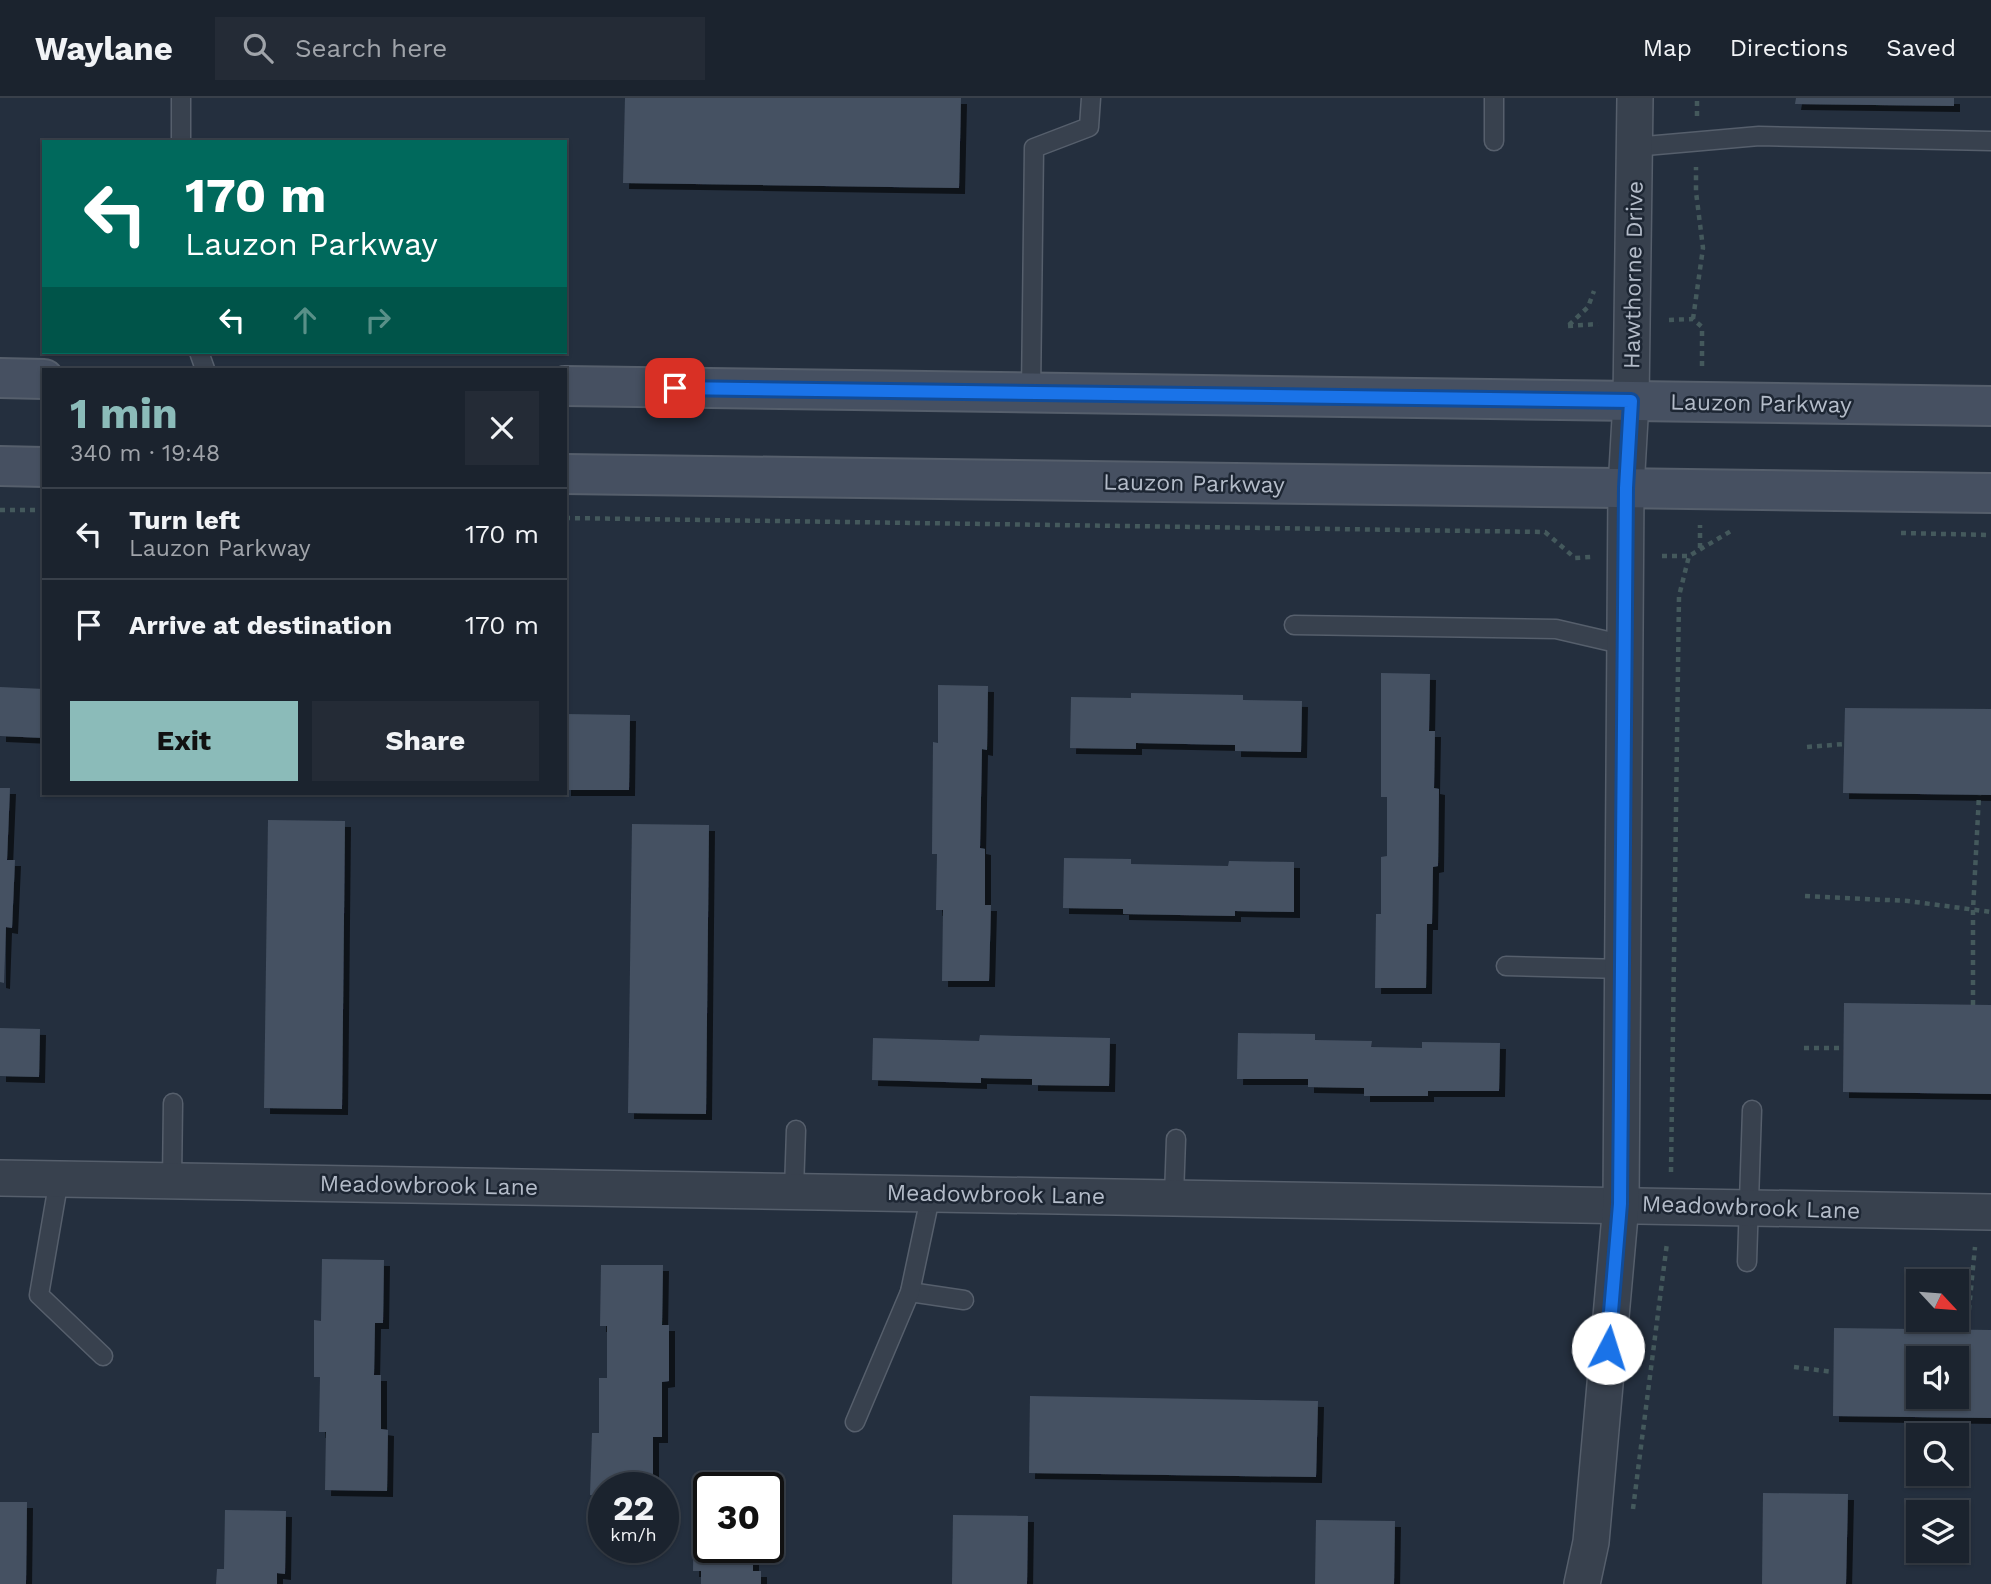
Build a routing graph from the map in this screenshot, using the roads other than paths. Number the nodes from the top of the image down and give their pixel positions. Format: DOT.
graph roads {
  1 [pos="181,98"];
  2 [pos="1091,98"];
  3 [pos="1494,98"];
  4 [pos="1635,98"];
  5 [pos="181,140"];
  6 [pos="1494,141"];
  7 [pos="1991,141"];
  8 [pos="1634,146"];
  9 [pos="0,378"];
  10 [pos="42,379"];
  11 [pos="567,386"];
  12 [pos="1031,393"];
  13 [pos="1631,401"];
  14 [pos="1991,406"];
  15 [pos="0,466"];
  16 [pos="42,467"];
  17 [pos="567,474"];
  18 [pos="1626,488"];
  19 [pos="1991,493"];
  20 [pos="1294,625"];
  21 [pos="1625,645"];
  22 [pos="1506,966"];
  23 [pos="1623,969"];
  24 [pos="173,1103"];
  25 [pos="1752,1110"];
  26 [pos="796,1129"];
  27 [pos="1176,1139"];
  28 [pos="0,1178"];
  29 [pos="58,1179"];
  30 [pos="172,1181"];
  31 [pos="794,1190"];
  32 [pos="931,1193"];
  33 [pos="1174,1196"];
  34 [pos="1620,1204"];
  35 [pos="1748,1207"];
  36 [pos="1991,1212"];
  37 [pos="1747,1262"];
  38 [pos="910,1292"];
  39 [pos="964,1300"];
  40 [pos="103,1356"];
  41 [pos="855,1422"];
  42 [pos="1582,1584"];
  1 -- 5 [label="lane"];
  2 -- 12 [label="lane"];
  3 -- 6 [label="lane"];
  4 -- 8 [label="street, Hawthorne Drive"];
  7 -- 8 [label="lane"];
  8 -- 13 [label="street, Hawthorne Drive"];
  9 -- 10 [label="main road"];
  11 -- 12 [label="main road, Lauzon Parkway"];
  12 -- 13 [label="main road, Lauzon Parkway"];
  13 -- 14 [label="main road, Lauzon Parkway"];
  13 -- 18 [label="street, Hawthorne Drive"];
  15 -- 16 [label="main road"];
  17 -- 18 [label="main road, Lauzon Parkway"];
  18 -- 19 [label="main road, Lauzon Parkway"];
  18 -- 21 [label="street, Hawthorne Drive"];
  20 -- 21 [label="lane"];
  21 -- 23 [label="street, Hawthorne Drive"];
  22 -- 23 [label="lane"];
  23 -- 34 [label="street, Hawthorne Drive"];
  24 -- 30 [label="lane"];
  25 -- 35 [label="lane"];
  26 -- 31 [label="lane"];
  27 -- 33 [label="lane"];
  28 -- 29 [label="street, Meadowbrook Lane"];
  29 -- 30 [label="street, Meadowbrook Lane"];
  29 -- 40 [label="lane"];
  30 -- 31 [label="street, Meadowbrook Lane"];
  31 -- 32 [label="street, Meadowbrook Lane"];
  32 -- 33 [label="street, Meadowbrook Lane"];
  32 -- 38 [label="lane"];
  33 -- 34 [label="street, Meadowbrook Lane"];
  34 -- 35 [label="street, Meadowbrook Lane"];
  34 -- 42 [label="street, Hawthorne Drive"];
  35 -- 36 [label="street, Meadowbrook Lane"];
  35 -- 37 [label="lane"];
  38 -- 39 [label="lane"];
  38 -- 41 [label="lane"];
}
